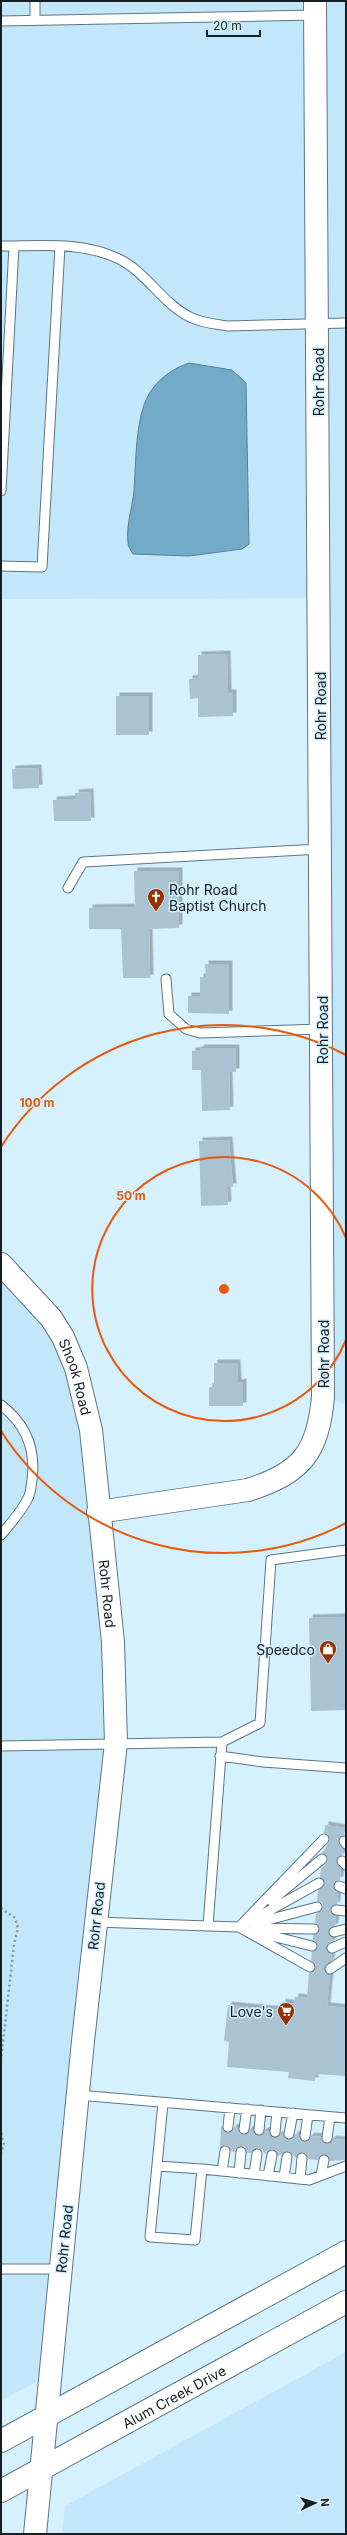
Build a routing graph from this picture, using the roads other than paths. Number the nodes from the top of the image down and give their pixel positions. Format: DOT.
graph roads {
  1 [pos="34,1"];
  2 [pos="315,8"];
  3 [pos="35,20"];
  4 [pos="1,21"];
  5 [pos="1,246"];
  6 [pos="14,246"];
  7 [pos="60,246"];
  8 [pos="318,324"];
  9 [pos="346,324"];
  10 [pos="1,491"];
  11 [pos="1,566"];
  12 [pos="320,849"];
  13 [pos="68,888"];
  14 [pos="166,979"];
  15 [pos="322,1029"];
  16 [pos="1,1264"];
  17 [pos="1,1405"];
  18 [pos="98,1512"];
  19 [pos="1,1535"];
  20 [pos="346,1550"];
  21 [pos="222,1742"];
  22 [pos="116,1743"];
  23 [pos="1,1746"];
  24 [pos="220,1756"];
  25 [pos="346,1768"];
  26 [pos="324,1839"];
  27 [pos="322,1859"];
  28 [pos="319,1883"];
  29 [pos="316,1907"];
  30 [pos="336,1910"];
  31 [pos="346,1911"];
  32 [pos="95,1922"];
  33 [pos="208,1926"];
  34 [pos="239,1927"];
  35 [pos="314,1929"];
  36 [pos="346,1929"];
  37 [pos="334,1932"];
  38 [pos="346,1942"];
  39 [pos="312,1946"];
  40 [pos="332,1948"];
  41 [pos="346,1958"];
  42 [pos="310,1967"];
  43 [pos="330,1970"];
  44 [pos="78,2095"];
  45 [pos="163,2103"];
  46 [pos="230,2108"];
  47 [pos="247,2109"];
  48 [pos="261,2110"];
  49 [pos="277,2112"];
  50 [pos="293,2113"];
  51 [pos="308,2115"];
  52 [pos="330,2117"];
  53 [pos="346,2118"];
  54 [pos="228,2127"];
  55 [pos="244,2129"];
  56 [pos="259,2130"];
  57 [pos="275,2132"];
  58 [pos="290,2134"];
  59 [pos="305,2136"];
  60 [pos="327,2138"];
  61 [pos="225,2151"];
  62 [pos="241,2152"];
  63 [pos="257,2154"];
  64 [pos="272,2155"];
  65 [pos="287,2157"];
  66 [pos="302,2158"];
  67 [pos="324,2160"];
  68 [pos="157,2166"];
  69 [pos="346,2166"];
  70 [pos="202,2169"];
  71 [pos="222,2171"];
  72 [pos="239,2173"];
  73 [pos="254,2174"];
  74 [pos="321,2175"];
  75 [pos="268,2176"];
  76 [pos="284,2177"];
  77 [pos="300,2179"];
  78 [pos="346,2252"];
  79 [pos="1,2269"];
  80 [pos="61,2269"];
  81 [pos="346,2302"];
  82 [pos="46,2416"];
  83 [pos="1,2441"];
  84 [pos="43,2468"];
  85 [pos="1,2491"];
  86 [pos="36,2534"];
  1 -- 3 [label="lane"];
  2 -- 3 [label="lane"];
  2 -- 8 [label="street, Rohr Road"];
  3 -- 4 [label="lane"];
  5 -- 6 [label="lane"];
  6 -- 7 [label="lane"];
  6 -- 10 [label="lane"];
  7 -- 8 [label="lane"];
  7 -- 11 [label="lane"];
  8 -- 9 [label="lane"];
  8 -- 12 [label="street, Rohr Road"];
  12 -- 13 [label="lane"];
  12 -- 15 [label="street, Rohr Road"];
  14 -- 15 [label="lane"];
  15 -- 18 [label="street, Rohr Road"];
  16 -- 18 [label="street, Shook Road"];
  17 -- 19 [label="lane"];
  18 -- 22 [label="street, Rohr Road"];
  20 -- 21 [label="lane"];
  21 -- 22 [label="lane"];
  21 -- 24 [label="lane"];
  22 -- 23 [label="lane"];
  22 -- 32 [label="street, Rohr Road"];
  24 -- 25 [label="lane"];
  24 -- 33 [label="lane"];
  26 -- 34 [label="lane"];
  27 -- 34 [label="lane"];
  28 -- 34 [label="lane"];
  29 -- 34 [label="lane"];
  30 -- 31 [label="lane"];
  32 -- 33 [label="lane"];
  32 -- 44 [label="street, Rohr Road"];
  33 -- 34 [label="lane"];
  34 -- 35 [label="lane"];
  34 -- 39 [label="lane"];
  34 -- 42 [label="lane"];
  36 -- 37 [label="lane"];
  38 -- 40 [label="lane"];
  41 -- 43 [label="lane"];
  44 -- 45 [label="lane"];
  44 -- 80 [label="street, Rohr Road"];
  45 -- 46 [label="lane"];
  45 -- 68 [label="lane"];
  46 -- 47 [label="lane"];
  46 -- 54 [label="lane"];
  47 -- 48 [label="lane"];
  47 -- 55 [label="lane"];
  48 -- 49 [label="lane"];
  48 -- 56 [label="lane"];
  49 -- 50 [label="lane"];
  49 -- 57 [label="lane"];
  50 -- 51 [label="lane"];
  50 -- 58 [label="lane"];
  51 -- 52 [label="lane"];
  51 -- 59 [label="lane"];
  52 -- 53 [label="lane"];
  52 -- 60 [label="lane"];
  61 -- 71 [label="lane"];
  62 -- 72 [label="lane"];
  63 -- 73 [label="lane"];
  64 -- 75 [label="lane"];
  65 -- 76 [label="lane"];
  66 -- 77 [label="lane"];
  67 -- 74 [label="lane"];
  68 -- 70 [label="lane"];
  68 -- 70 [label="lane"];
  69 -- 74 [label="lane"];
  70 -- 71 [label="lane"];
  71 -- 72 [label="lane"];
  72 -- 73 [label="lane"];
  73 -- 75 [label="lane"];
  74 -- 77 [label="lane"];
  75 -- 76 [label="lane"];
  76 -- 77 [label="lane"];
  78 -- 82 [label="street"];
  79 -- 80 [label="lane"];
  80 -- 82 [label="street, Rohr Road"];
  81 -- 84 [label="street, Alum Creek Drive"];
  82 -- 83 [label="street"];
  82 -- 84 [label="street, Rohr Road"];
  84 -- 85 [label="street, Alum Creek Drive"];
  84 -- 86 [label="street, Rohr Road"];
}
